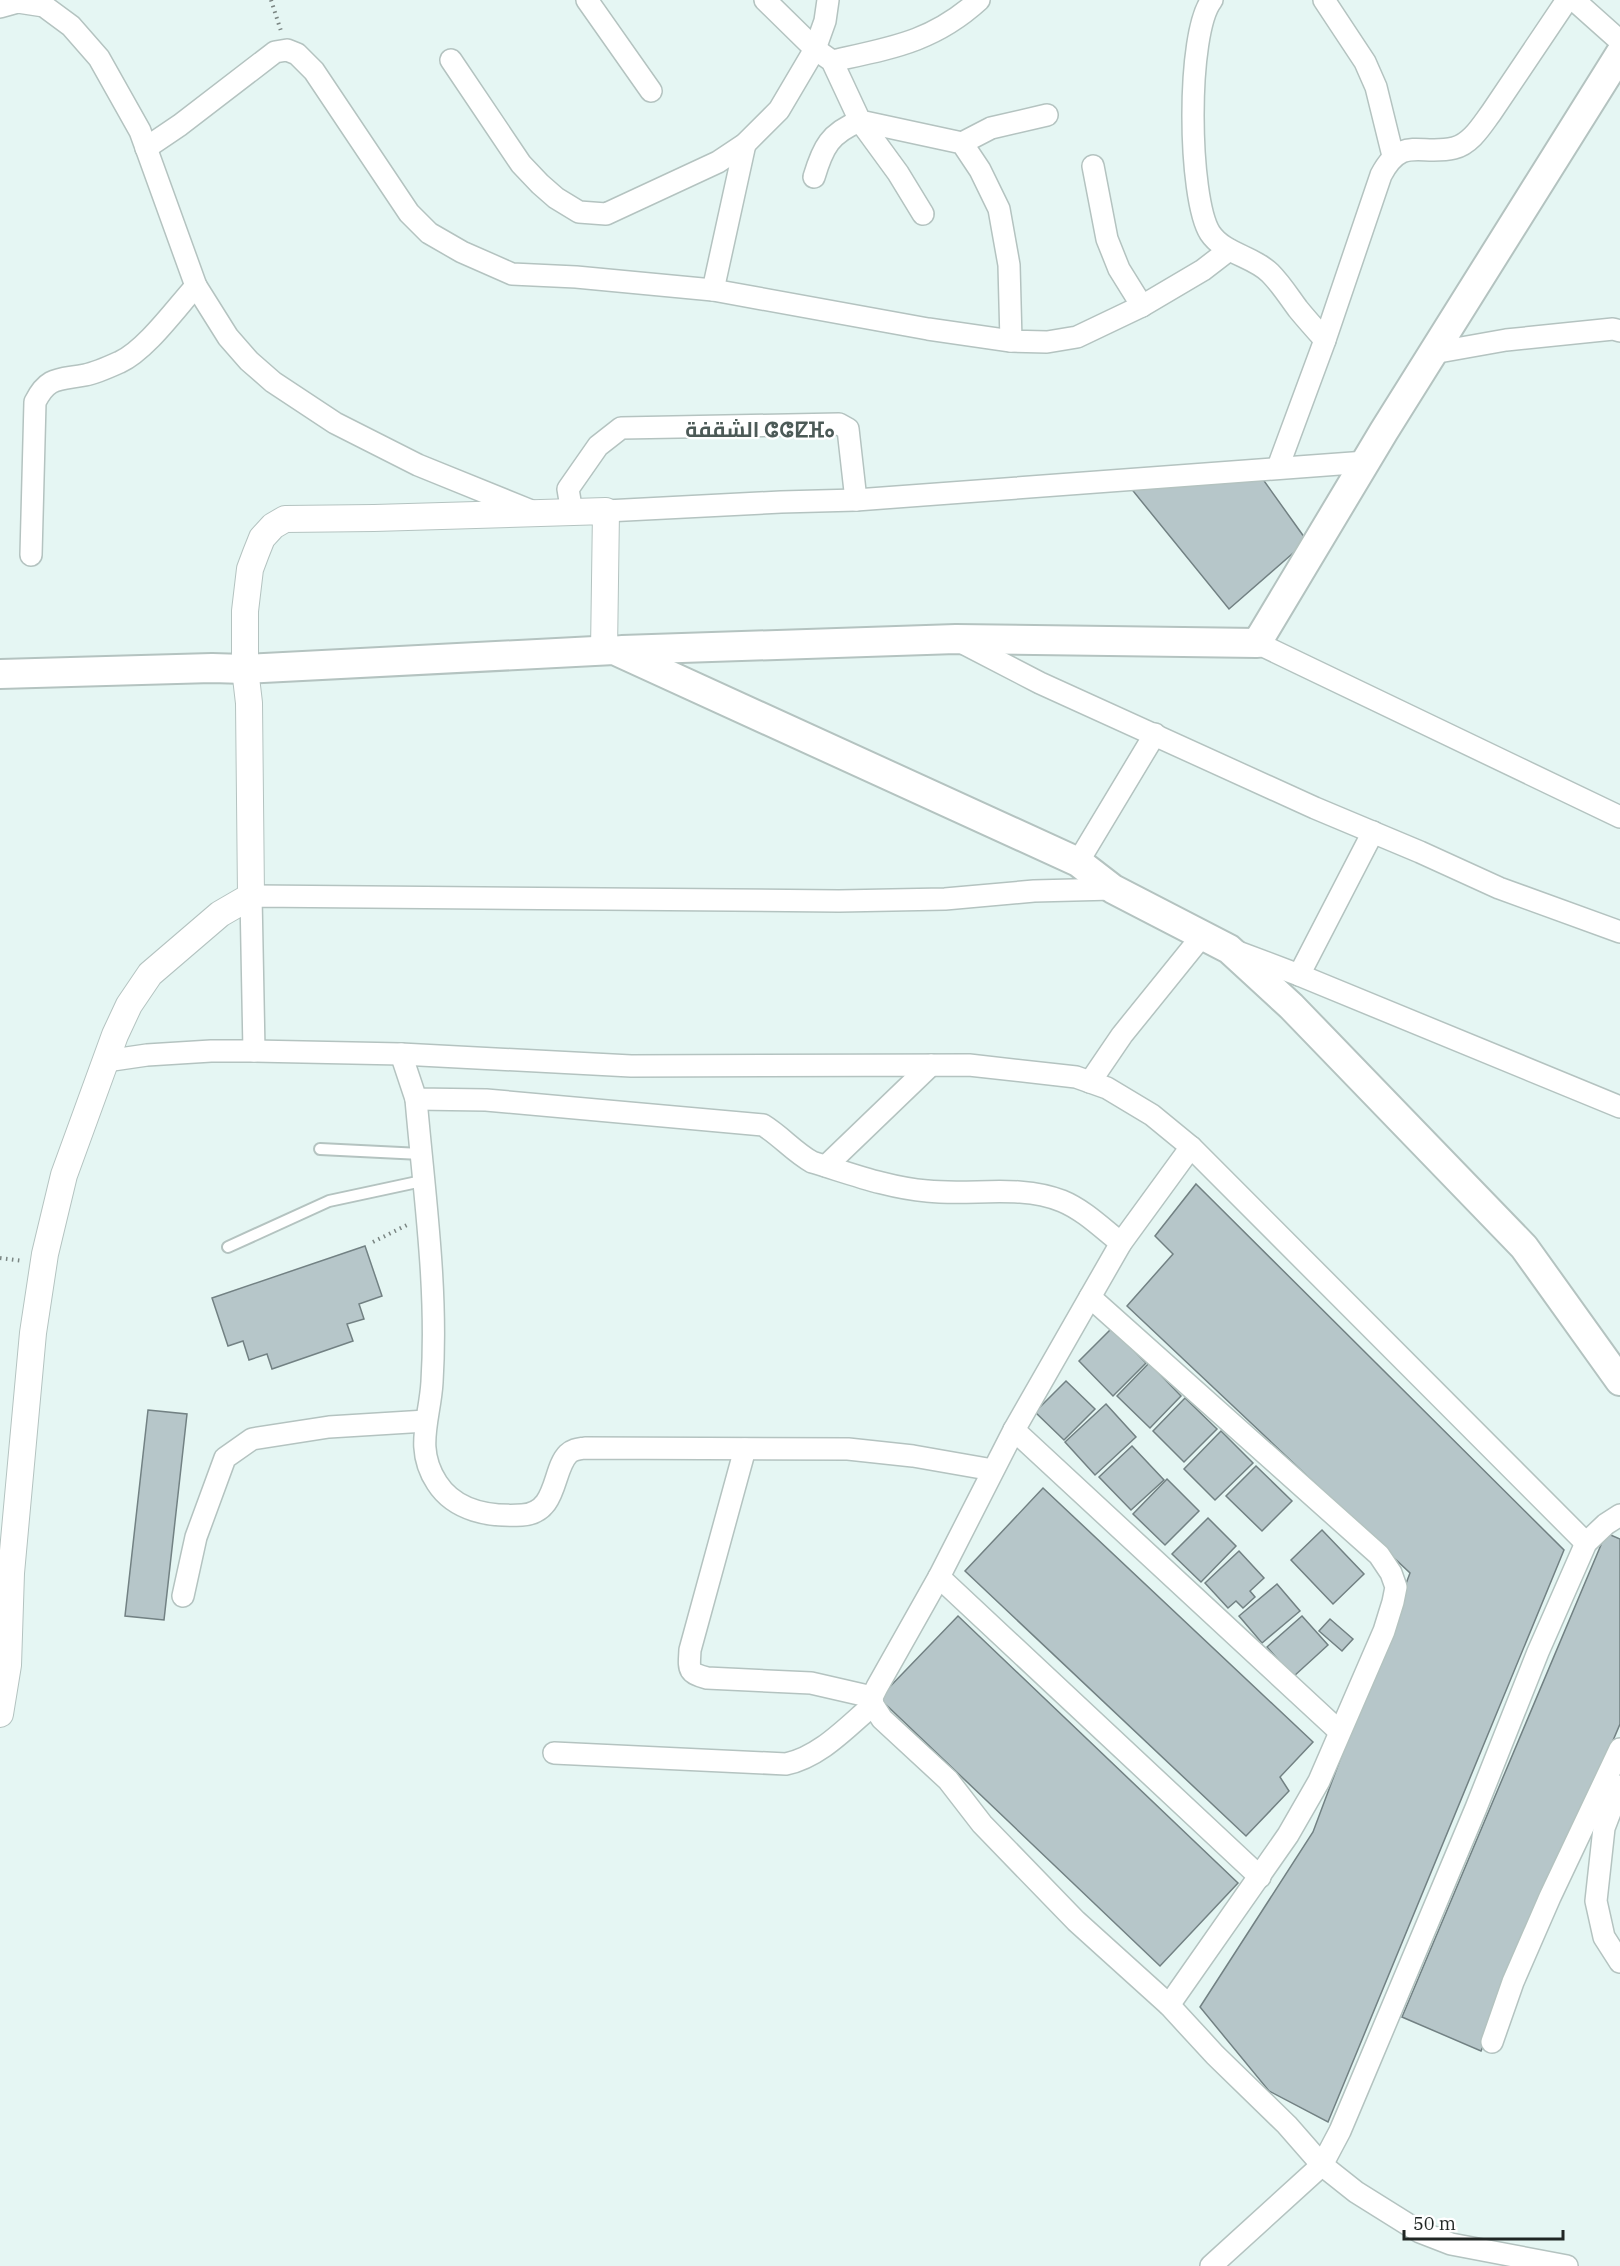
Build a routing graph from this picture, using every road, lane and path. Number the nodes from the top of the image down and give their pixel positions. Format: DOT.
graph roads {
  1 [pos="271,0"];
  2 [pos="587,0"];
  3 [pos="765,0"];
  4 [pos="828,0"];
  5 [pos="979,0"];
  6 [pos="1212,0"];
  7 [pos="1324,0"];
  8 [pos="1567,0"];
  9 [pos="1574,0"];
  10 [pos="0,7"];
  11 [pos="1620,41"];
  12 [pos="287,50"];
  13 [pos="1620,54"];
  14 [pos="824,55"];
  15 [pos="452,60"];
  16 [pos="651,91"];
  17 [pos="1047,115"];
  18 [pos="860,121"];
  19 [pos="962,143"];
  20 [pos="745,144"];
  21 [pos="146,148"];
  22 [pos="1393,156"];
  23 [pos="1093,166"];
  24 [pos="814,177"];
  25 [pos="923,214"];
  26 [pos="1229,250"];
  27 [pos="196,286"];
  28 [pos="713,290"];
  29 [pos="1142,306"];
  30 [pos="1620,331"];
  31 [pos="1325,340"];
  32 [pos="1011,341"];
  33 [pos="1432,353"];
  34 [pos="1366,462"];
  35 [pos="1278,467"];
  36 [pos="856,500"];
  37 [pos="606,511"];
  38 [pos="572,513"];
  39 [pos="541,514"];
  40 [pos="31,555"];
  41 [pos="956,639"];
  42 [pos="1257,643"];
  43 [pos="609,650"];
  44 [pos="245,669"];
  45 [pos="0,674"];
  46 [pos="1155,734"];
  47 [pos="1620,817"];
  48 [pos="1373,832"];
  49 [pos="1078,862"];
  50 [pos="1113,889"];
  51 [pos="251,896"];
  52 [pos="1620,932"];
  53 [pos="1202,936"];
  54 [pos="1229,949"];
  55 [pos="1299,975"];
  56 [pos="254,1051"];
  57 [pos="401,1054"];
  58 [pos="106,1061"];
  59 [pos="932,1065"];
  60 [pos="1090,1082"];
  61 [pos="416,1099"];
  62 [pos="1620,1107"];
  63 [pos="1191,1147"];
  64 [pos="320,1149"];
  65 [pos="420,1154"];
  66 [pos="826,1166"];
  67 [pos="422,1181"];
  68 [pos="426,1215"];
  69 [pos="373,1242"];
  70 [pos="1122,1243"];
  71 [pos="228,1247"];
  72 [pos="1090,1297"];
  73 [pos="1620,1381"];
  74 [pos="426,1421"];
  75 [pos="1014,1430"];
  76 [pos="745,1449"];
  77 [pos="993,1470"];
  78 [pos="1620,1515"];
  79 [pos="1586,1543"];
  80 [pos="939,1577"];
  81 [pos="183,1596"];
  82 [pos="873,1701"];
  83 [pos="0,1714"];
  84 [pos="1340,1731"];
  85 [pos="1620,1749"];
  86 [pos="554,1753"];
  87 [pos="1620,1786"];
  88 [pos="1260,1876"];
  89 [pos="1620,1962"];
  90 [pos="1169,2005"];
  91 [pos="1492,2042"];
  92 [pos="1322,2165"];
  93 [pos="1210,2266"];
  94 [pos="1567,2266"];
  1 -- 12 [label="path"];
  2 -- 16 [label="street"];
  3 -- 14 [label="street"];
  4 -- 14 [label="street"];
  5 -- 14 [label="street"];
  6 -- 26 [label="street"];
  7 -- 22 [label="street"];
  8 -- 22 [label="street"];
  9 -- 11 [label="street"];
  10 -- 21 [label="street"];
  12 -- 21 [label="street"];
  12 -- 28 [label="street"];
  13 -- 33 [label="main road"];
  14 -- 18 [label="street"];
  14 -- 20 [label="street"];
  15 -- 20 [label="street"];
  17 -- 19 [label="street"];
  18 -- 19 [label="street"];
  18 -- 24 [label="street"];
  18 -- 25 [label="street"];
  19 -- 32 [label="street"];
  20 -- 28 [label="street"];
  21 -- 27 [label="street"];
  22 -- 31 [label="street"];
  23 -- 29 [label="street"];
  26 -- 29 [label="street"];
  26 -- 31 [label="street"];
  27 -- 39 [label="street"];
  27 -- 40 [label="street"];
  28 -- 32 [label="street"];
  29 -- 32 [label="street"];
  30 -- 33 [label="street"];
  31 -- 35 [label="street"];
  33 -- 34 [label="main road"];
  34 -- 35 [label="street"];
  34 -- 42 [label="main road"];
  35 -- 36 [label="street"];
  36 -- 37 [label="street"];
  36 -- 38 [label="street"];
  37 -- 38 [label="street"];
  37 -- 43 [label="street"];
  38 -- 39 [label="street"];
  39 -- 44 [label="street"];
  41 -- 42 [label="main road"];
  41 -- 43 [label="main road"];
  41 -- 46 [label="street"];
  42 -- 47 [label="street"];
  43 -- 44 [label="main road"];
  43 -- 49 [label="main road"];
  44 -- 45 [label="main road"];
  44 -- 51 [label="street"];
  46 -- 48 [label="street"];
  46 -- 49 [label="street"];
  48 -- 52 [label="street"];
  48 -- 55 [label="street"];
  49 -- 50 [label="main road"];
  50 -- 51 [label="street"];
  50 -- 53 [label="main road"];
  51 -- 56 [label="street"];
  51 -- 58 [label="street"];
  53 -- 54 [label="main road"];
  53 -- 60 [label="street"];
  54 -- 55 [label="street"];
  54 -- 73 [label="main road"];
  55 -- 62 [label="street"];
  56 -- 57 [label="street"];
  56 -- 58 [label="street"];
  57 -- 59 [label="street"];
  57 -- 61 [label="street"];
  58 -- 83 [label="street"];
  59 -- 60 [label="street"];
  59 -- 66 [label="street"];
  60 -- 63 [label="street"];
  61 -- 65 [label="street"];
  61 -- 66 [label="street"];
  63 -- 70 [label="street"];
  63 -- 79 [label="street"];
  64 -- 65 [label="lane"];
  65 -- 67 [label="street"];
  66 -- 70 [label="street"];
  67 -- 68 [label="street"];
  67 -- 71 [label="lane"];
  68 -- 69 [label="path"];
  68 -- 74 [label="street"];
  70 -- 72 [label="street"];
  72 -- 75 [label="street"];
  72 -- 84 [label="street"];
  74 -- 76 [label="street"];
  74 -- 81 [label="street"];
  75 -- 77 [label="street"];
  75 -- 84 [label="street"];
  76 -- 77 [label="street"];
  76 -- 82 [label="street"];
  77 -- 80 [label="street"];
  78 -- 79 [label="street"];
  79 -- 92 [label="street"];
  80 -- 82 [label="street"];
  80 -- 88 [label="street"];
  82 -- 86 [label="street"];
  82 -- 90 [label="street"];
  84 -- 88 [label="street"];
  85 -- 91 [label="street"];
  87 -- 89 [label="street"];
  88 -- 90 [label="street"];
  90 -- 92 [label="street"];
  92 -- 93 [label="street"];
  92 -- 94 [label="street"];
}
